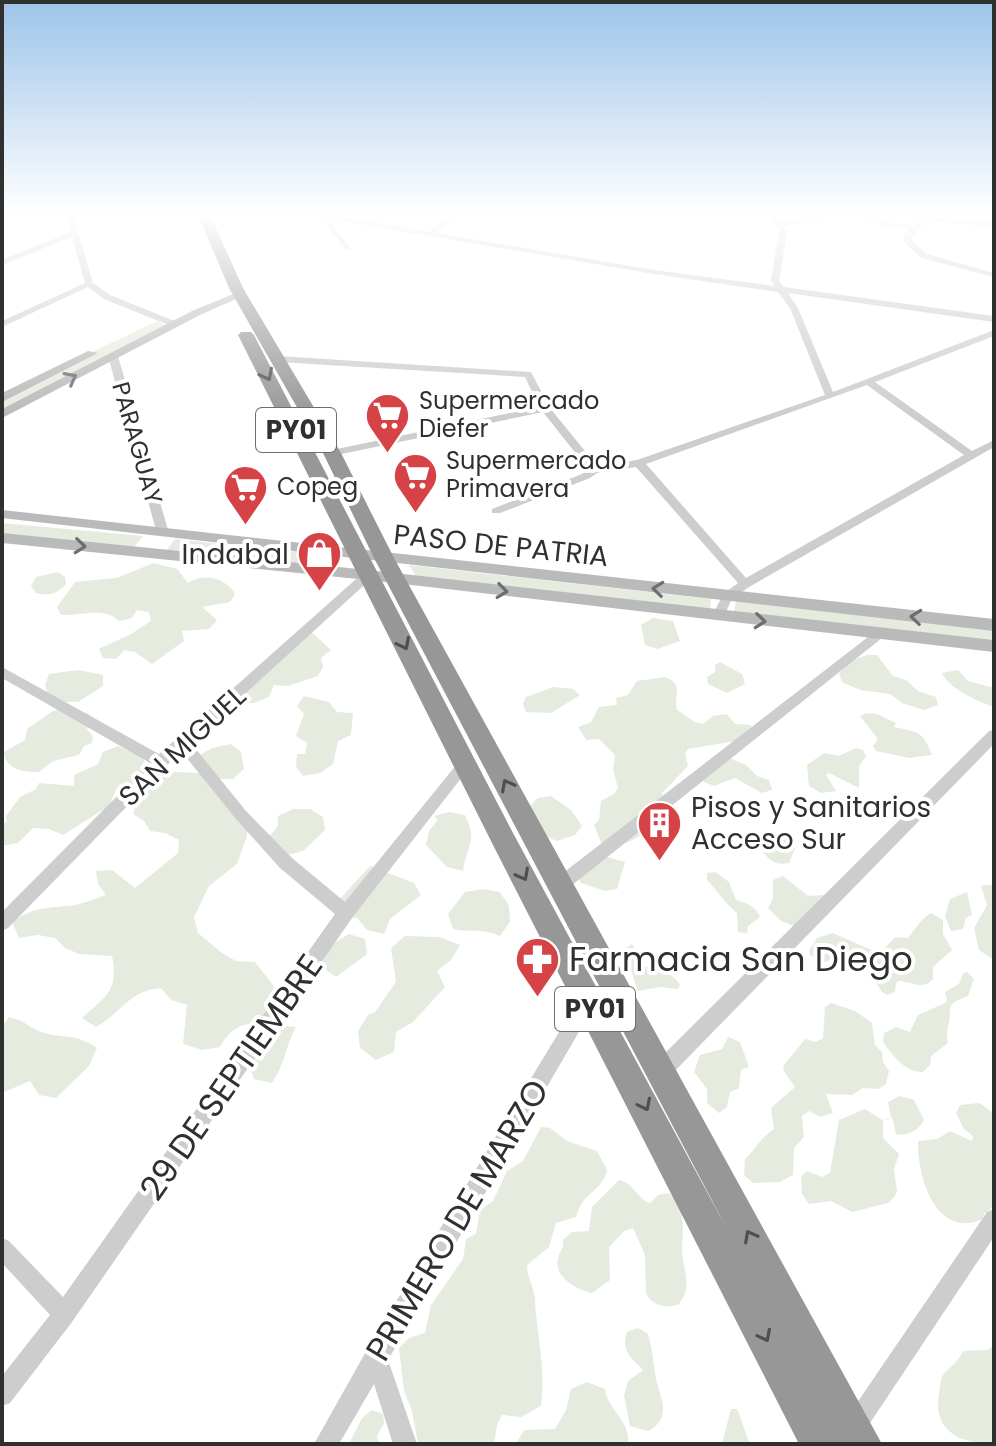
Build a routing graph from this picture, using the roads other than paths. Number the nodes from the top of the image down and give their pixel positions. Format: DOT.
graph roads {
  1 [pos="221,282"];
  2 [pos="226,282"];
  3 [pos="728,282"];
  4 [pos="776,282"];
  5 [pos="89,284"];
  6 [pos="782,291"];
  7 [pos="231,296"];
  8 [pos="161,318"];
  9 [pos="994,319"];
  10 [pos="2,324"];
  11 [pos="174,324"];
  12 [pos="994,333"];
  13 [pos="113,356"];
  14 [pos="278,359"];
  15 [pos="868,381"];
  16 [pos="830,396"];
  17 [pos="2,398"];
  18 [pos="545,409"];
  19 [pos="2,414"];
  20 [pos="994,443"];
  21 [pos="332,453"];
  22 [pos="972,456"];
  23 [pos="639,463"];
  24 [pos="594,470"];
  25 [pos="496,511"];
  26 [pos="2,514"];
  27 [pos="155,530"];
  28 [pos="188,534"];
  29 [pos="2,538"];
  30 [pos="135,552"];
  31 [pos="331,552"];
  32 [pos="174,556"];
  33 [pos="377,567"];
  34 [pos="327,572"];
  35 [pos="745,584"];
  36 [pos="727,597"];
  37 [pos="718,617"];
  38 [pos="994,625"];
  39 [pos="877,635"];
  40 [pos="994,646"];
  41 [pos="2,672"];
  42 [pos="994,735"];
  43 [pos="183,743"];
  44 [pos="160,762"];
  45 [pos="466,763"];
  46 [pos="560,885"];
  47 [pos="346,913"];
  48 [pos="2,922"];
  49 [pos="589,998"];
  50 [pos="661,1071"];
  51 [pos="992,1227"];
  52 [pos="2,1248"];
  53 [pos="64,1314"];
  54 [pos="376,1356"];
  55 [pos="2,1395"];
  56 [pos="843,1440"];
  57 [pos="326,1444"];
  58 [pos="405,1444"];
  1 -- 7 [label="highway, PY01"];
  2 -- 7 [label="highway, PY01"];
  3 -- 6 [label="street"];
  4 -- 6 [label="street"];
  5 -- 8 [label="street"];
  5 -- 10 [label="street"];
  6 -- 9 [label="street"];
  6 -- 16 [label="street"];
  7 -- 8 [label="street"];
  7 -- 11 [label="street"];
  7 -- 14 [label="highway, PY01"];
  7 -- 33 [label="highway, PY01, one-way"];
  8 -- 11 [label="street"];
  8 -- 17 [label="street"];
  11 -- 13 [label="street"];
  12 -- 15 [label="street"];
  19 -- 13 [label="street, one-way"];
  13 -- 27 [label="street, PARAGUAY"];
  14 -- 18 [label="street"];
  14 -- 21 [label="highway, PY01"];
  15 -- 16 [label="street"];
  15 -- 22 [label="street"];
  16 -- 23 [label="street"];
  18 -- 21 [label="street"];
  18 -- 24 [label="street"];
  20 -- 22 [label="street"];
  21 -- 33 [label="highway, PY01"];
  22 -- 35 [label="street"];
  23 -- 24 [label="street"];
  23 -- 35 [label="street"];
  24 -- 25 [label="street"];
  26 -- 27 [label="street, PASO DE PATRIA"];
  27 -- 28 [label="street, PASO DE PATRIA"];
  27 -- 30 [label="street"];
  28 -- 31 [label="street, PASO DE PATRIA"];
  28 -- 32 [label="street"];
  29 -- 30 [label="street, PASO DE PATRIA, one-way"];
  30 -- 32 [label="street, PASO DE PATRIA"];
  31 -- 33 [label="street, PASO DE PATRIA"];
  31 -- 34 [label="street"];
  32 -- 34 [label="street, PASO DE PATRIA"];
  33 -- 34 [label="street, PASO DE PATRIA"];
  36 -- 33 [label="street, PASO DE PATRIA, one-way"];
  33 -- 37 [label="street, PASO DE PATRIA, one-way"];
  33 -- 43 [label="street, SAN MIGUEL"];
  33 -- 45 [label="highway, PY01, one-way"];
  46 -- 33 [label="highway, PY01, one-way"];
  35 -- 36 [label="street"];
  36 -- 37 [label="street"];
  38 -- 36 [label="street, PASO DE PATRIA, one-way"];
  37 -- 39 [label="street, PASO DE PATRIA, one-way"];
  39 -- 40 [label="street, PASO DE PATRIA"];
  39 -- 46 [label="street"];
  41 -- 44 [label="street"];
  42 -- 50 [label="street"];
  43 -- 44 [label="street, SAN MIGUEL"];
  43 -- 47 [label="street"];
  44 -- 48 [label="street, SAN MIGUEL"];
  45 -- 47 [label="street, 29 DE SEPTIEMBRE"];
  45 -- 49 [label="highway, PY01, one-way"];
  46 -- 50 [label="highway, PY01"];
  47 -- 53 [label="street, 29 DE SEPTIEMBRE"];
  49 -- 54 [label="street, PRIMERO DE MARZO"];
  49 -- 56 [label="highway, PY01, one-way"];
  56 -- 50 [label="highway, PY01, one-way"];
  51 -- 56 [label="street"];
  52 -- 53 [label="street"];
  53 -- 55 [label="street, 29 DE SEPTIEMBRE"];
  54 -- 57 [label="street, PRIMERO DE MARZO"];
  54 -- 58 [label="street"];
}
